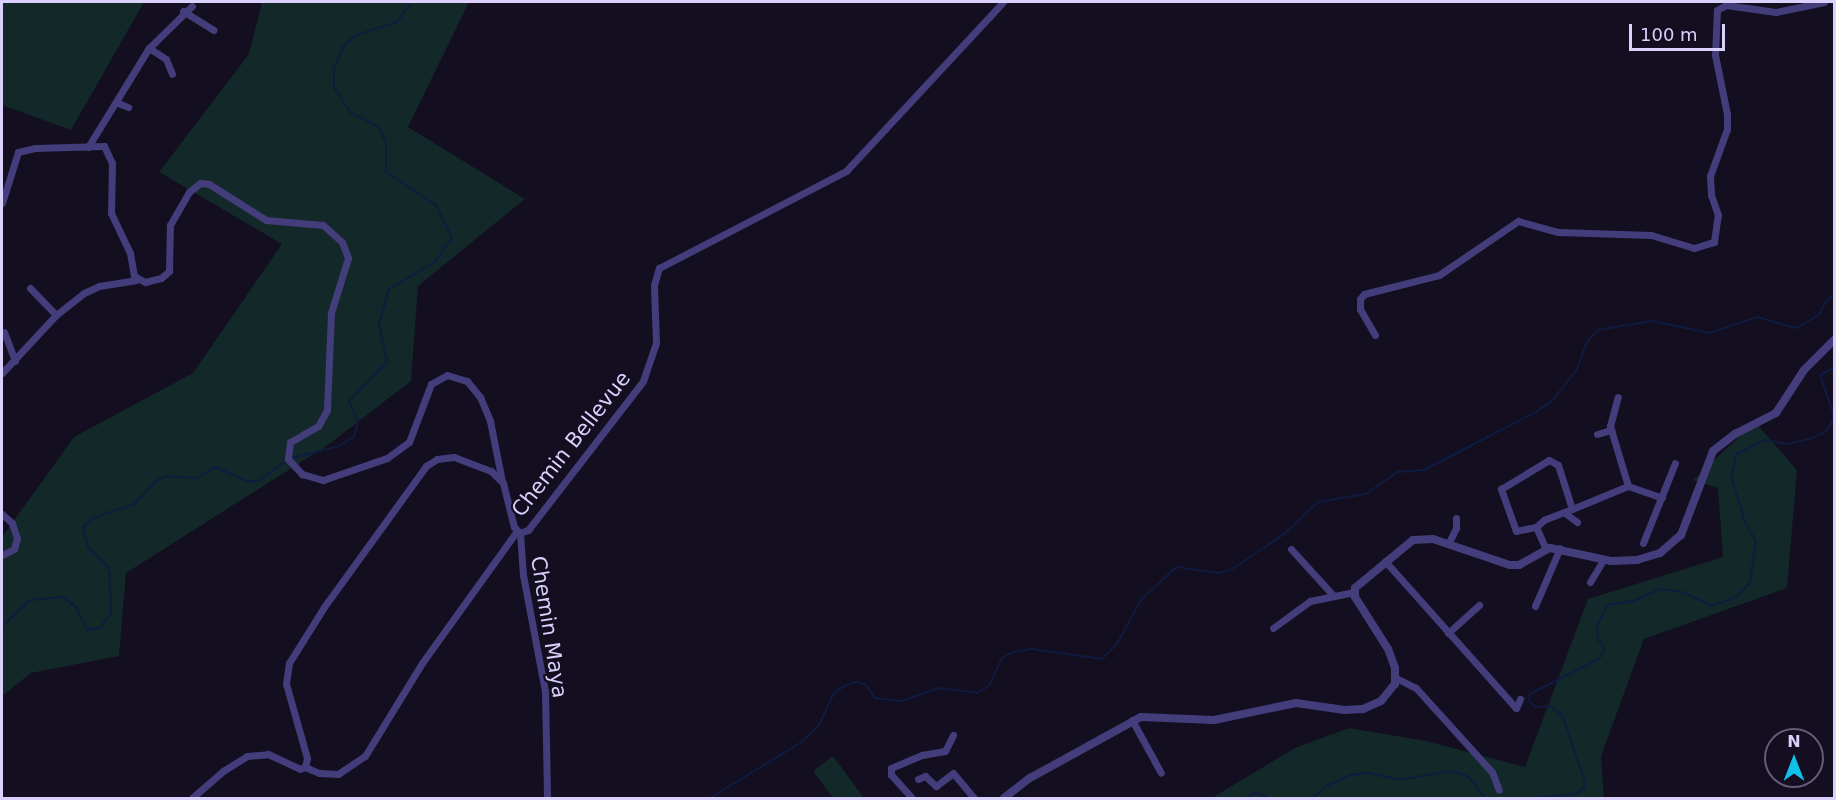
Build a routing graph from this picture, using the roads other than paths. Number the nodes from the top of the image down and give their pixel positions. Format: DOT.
graph roads {
  1 [pos="1003,2"];
  2 [pos="1824,2"];
  3 [pos="192,6"];
  4 [pos="183,11"];
  5 [pos="213,30"];
  6 [pos="149,48"];
  7 [pos="172,74"];
  8 [pos="118,103"];
  9 [pos="128,106"];
  10 [pos="88,147"];
  11 [pos="2,203"];
  12 [pos="136,280"];
  13 [pos="30,288"];
  14 [pos="56,315"];
  15 [pos="4,332"];
  16 [pos="1375,335"];
  17 [pos="1834,340"];
  18 [pos="15,361"];
  19 [pos="2,373"];
  20 [pos="1618,397"];
  21 [pos="1611,430"];
  22 [pos="1597,434"];
  23 [pos="1675,463"];
  24 [pos="503,483"];
  25 [pos="1628,486"];
  26 [pos="1662,498"];
  27 [pos="1572,509"];
  28 [pos="1565,513"];
  29 [pos="2,514"];
  30 [pos="1456,518"];
  31 [pos="1577,522"];
  32 [pos="1536,527"];
  33 [pos="518,532"];
  34 [pos="1519,532"];
  35 [pos="1512,537"];
  36 [pos="1643,543"];
  37 [pos="1448,544"];
  38 [pos="1560,548"];
  39 [pos="1291,549"];
  40 [pos="1546,549"];
  41 [pos="2,555"];
  42 [pos="1603,560"];
  43 [pos="1385,561"];
  44 [pos="1590,582"];
  45 [pos="1354,592"];
  46 [pos="1332,594"];
  47 [pos="1479,605"];
  48 [pos="1535,606"];
  49 [pos="1273,628"];
  50 [pos="1448,633"];
  51 [pos="1396,678"];
  52 [pos="1520,699"];
  53 [pos="1132,720"];
  54 [pos="953,735"];
  55 [pos="305,768"];
  56 [pos="1161,773"];
  57 [pos="918,779"];
  58 [pos="1499,790"];
  59 [pos="192,798"];
  60 [pos="547,798"];
  61 [pos="912,798"];
  62 [pos="974,798"];
  63 [pos="1004,798"];
  1 -- 33 [label="street, Chemin Bellevue"];
  2 -- 16 [label="street"];
  3 -- 4 [label="street"];
  4 -- 5 [label="street"];
  4 -- 6 [label="street"];
  6 -- 7 [label="street"];
  6 -- 8 [label="street"];
  8 -- 9 [label="street"];
  8 -- 10 [label="street"];
  10 -- 11 [label="street"];
  10 -- 12 [label="street"];
  12 -- 14 [label="street"];
  12 -- 24 [label="street"];
  13 -- 14 [label="street"];
  14 -- 18 [label="street"];
  15 -- 18 [label="street"];
  17 -- 42 [label="street"];
  18 -- 19 [label="street"];
  20 -- 21 [label="street"];
  21 -- 22 [label="street"];
  21 -- 25 [label="street"];
  23 -- 26 [label="street"];
  24 -- 33 [label="street, Chemin Bellevue"];
  24 -- 55 [label="street, Chemin Bellevue"];
  25 -- 26 [label="street"];
  25 -- 27 [label="street"];
  26 -- 36 [label="street"];
  27 -- 28 [label="street"];
  27 -- 34 [label="street"];
  28 -- 31 [label="street"];
  28 -- 32 [label="street"];
  29 -- 41 [label="street"];
  30 -- 37 [label="street"];
  32 -- 34 [label="street"];
  32 -- 40 [label="street"];
  33 -- 55 [label="street"];
  33 -- 60 [label="street, Chemin Maya"];
  34 -- 35 [label="street"];
  37 -- 40 [label="street"];
  37 -- 43 [label="street"];
  38 -- 40 [label="street"];
  38 -- 42 [label="street"];
  38 -- 48 [label="street"];
  39 -- 46 [label="street"];
  42 -- 44 [label="street"];
  43 -- 45 [label="street"];
  43 -- 50 [label="street"];
  45 -- 46 [label="street"];
  45 -- 51 [label="street"];
  46 -- 49 [label="street"];
  47 -- 50 [label="street"];
  50 -- 52 [label="street"];
  51 -- 53 [label="street"];
  51 -- 58 [label="street"];
  53 -- 56 [label="street"];
  53 -- 63 [label="street"];
  54 -- 61 [label="street"];
  55 -- 59 [label="street"];
  57 -- 62 [label="street"];
}
